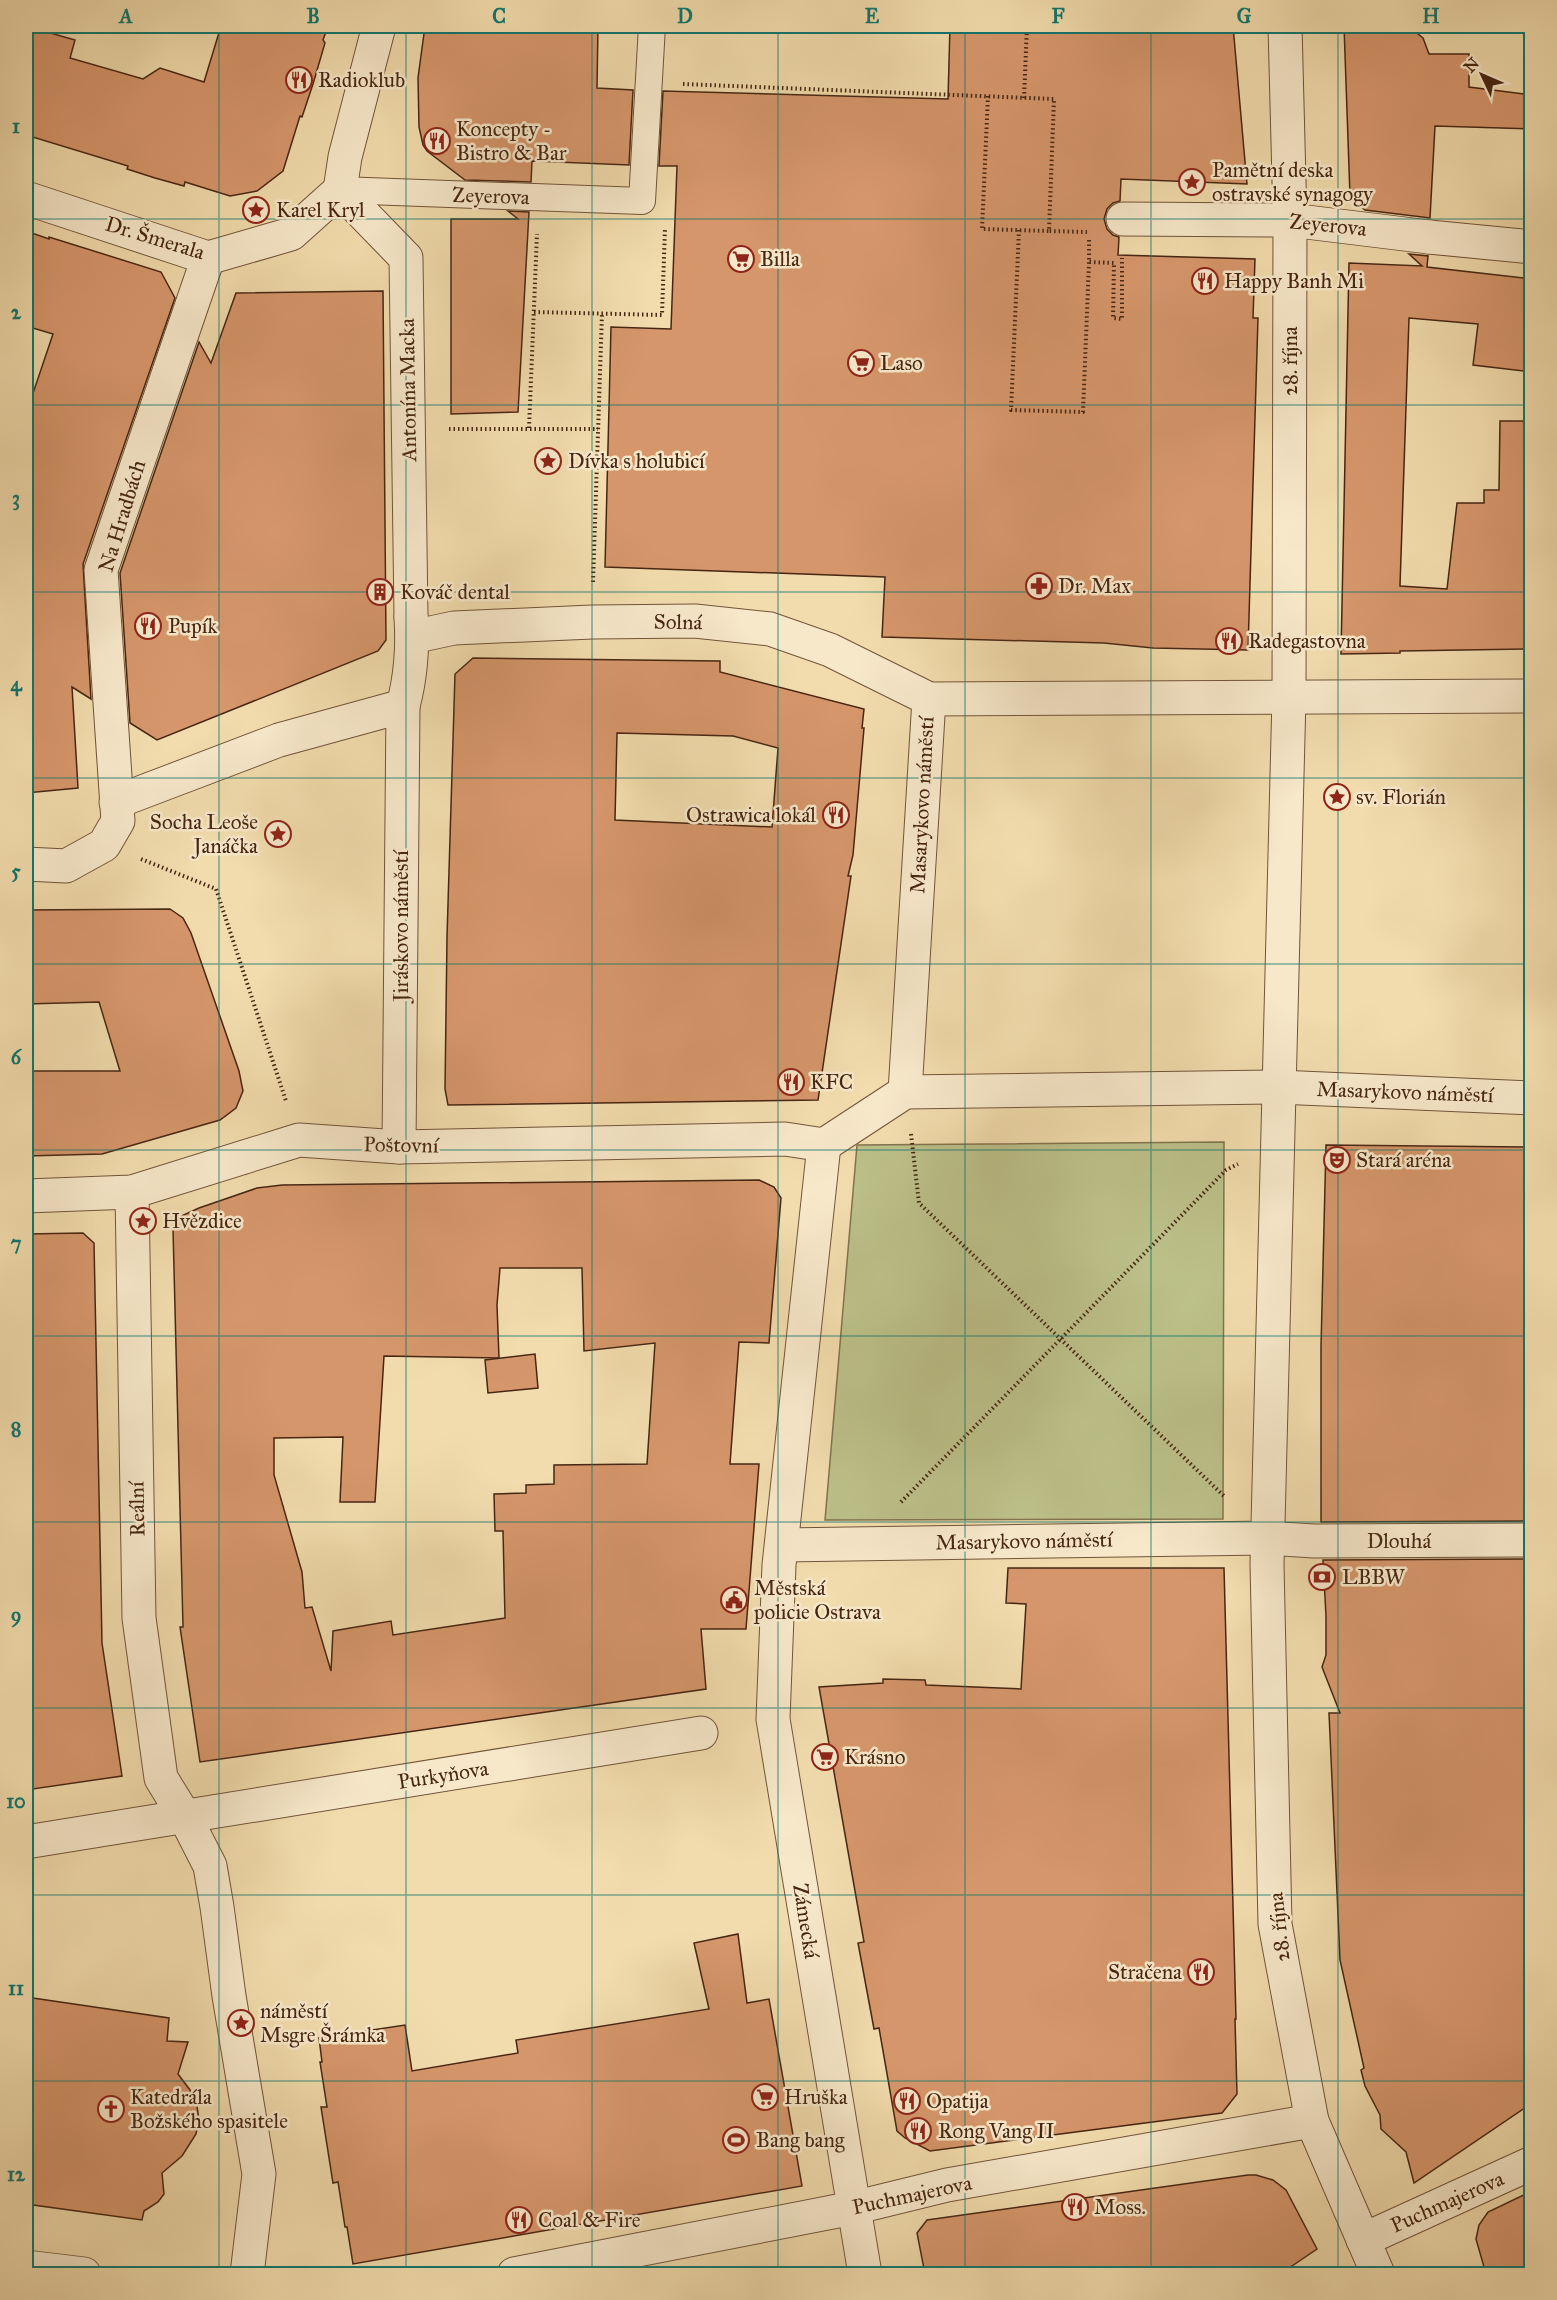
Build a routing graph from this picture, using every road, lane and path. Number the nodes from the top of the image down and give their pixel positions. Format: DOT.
graph roads {
  1 [pos="379,26"];
  2 [pos="651,26"];
  3 [pos="1027,26"];
  4 [pos="1285,26"];
  5 [pos="673,83"];
  6 [pos="988,96"];
  7 [pos="1024,98"];
  8 [pos="340,190"];
  9 [pos="26,198"];
  10 [pos="539,198"];
  11 [pos="1124,219"];
  12 [pos="1290,220"];
  13 [pos="665,227"];
  14 [pos="1019,230"];
  15 [pos="1049,231"];
  16 [pos="1532,247"];
  17 [pos="208,258"];
  18 [pos="1089,262"];
  19 [pos="1122,262"];
  20 [pos="534,312"];
  21 [pos="602,313"];
  22 [pos="529,428"];
  23 [pos="408,429"];
  24 [pos="598,429"];
  25 [pos="592,622"];
  26 [pos="412,627"];
  27 [pos="1532,696"];
  28 [pos="1289,697"];
  29 [pos="929,699"];
  30 [pos="403,706"];
  31 [pos="116,802"];
  32 [pos="104,845"];
  33 [pos="26,864"];
  34 [pos="1278,1087"];
  35 [pos="905,1092"];
  36 [pos="1532,1098"];
  37 [pos="299,1140"];
  38 [pos="824,1144"];
  39 [pos="399,1147"];
  40 [pos="1277,1149"];
  41 [pos="132,1192"];
  42 [pos="26,1196"];
  43 [pos="1059,1338"];
  44 [pos="1532,1540"];
  45 [pos="865,1543"];
  46 [pos="1267,1551"];
  47 [pos="780,1555"];
  48 [pos="701,1733"];
  49 [pos="185,1817"];
  50 [pos="26,1842"];
  51 [pos="1312,2121"];
  52 [pos="1532,2163"];
  53 [pos="853,2208"];
  54 [pos="1363,2240"];
  55 [pos="26,2267"];
  56 [pos="68,2273"];
  57 [pos="247,2274"];
  58 [pos="514,2274"];
  59 [pos="865,2274"];
  60 [pos="1378,2274"];
  1 -- 8 [label="street"];
  2 -- 10 [label="lane, Zeyerova"];
  3 -- 7 [label="path"];
  4 -- 12 [label="street, 28. října"];
  5 -- 6 [label="path"];
  6 -- 7 [label="path"];
  6 -- 14 [label="path"];
  7 -- 15 [label="path"];
  8 -- 10 [label="lane, Zeyerova"];
  8 -- 17 [label="street, Dr. Šmerala"];
  8 -- 23 [label="street, Antonína Macka"];
  9 -- 17 [label="street, Dr. Šmerala"];
  10 -- 20 [label="path"];
  11 -- 12 [label="street, Zeyerova"];
  12 -- 16 [label="street, Zeyerova"];
  12 -- 28 [label="street, 28. října"];
  13 -- 21 [label="path"];
  14 -- 15 [label="path"];
  14 -- 18 [label="path"];
  15 -- 18 [label="path"];
  17 -- 31 [label="street, Na Hradbách"];
  18 -- 19 [label="path"];
  20 -- 21 [label="path"];
  20 -- 22 [label="path"];
  21 -- 24 [label="path"];
  22 -- 23 [label="path"];
  22 -- 24 [label="path"];
  23 -- 26 [label="street, Antonína Macka"];
  24 -- 25 [label="path"];
  25 -- 26 [label="street, Solná"];
  25 -- 29 [label="street, Solná"];
  26 -- 30 [label="street, Jiráskovo náměstí"];
  27 -- 28 [label="street, Masarykovo náměstí"];
  28 -- 29 [label="street, Masarykovo náměstí"];
  28 -- 34 [label="street"];
  29 -- 35 [label="street, Masarykovo náměstí"];
  30 -- 31 [label="street"];
  30 -- 39 [label="street, Jiráskovo náměstí"];
  31 -- 32 [label="street, Na Hradbách"];
  32 -- 33 [label="street"];
  32 -- 37 [label="path"];
  34 -- 35 [label="street, Masarykovo náměstí"];
  34 -- 36 [label="street, Masarykovo náměstí"];
  34 -- 40 [label="street, 28. října"];
  35 -- 38 [label="street"];
  35 -- 43 [label="path"];
  37 -- 39 [label="street, Poštovní"];
  37 -- 41 [label="street, Poštovní"];
  38 -- 39 [label="street, Poštovní"];
  38 -- 47 [label="street"];
  40 -- 43 [label="path"];
  40 -- 46 [label="street, 28. října"];
  41 -- 42 [label="street, Poštovní"];
  41 -- 49 [label="street, Reální"];
  43 -- 45 [label="path"];
  43 -- 46 [label="path"];
  44 -- 46 [label="street, Dlouhá"];
  45 -- 46 [label="street, Masarykovo náměstí"];
  45 -- 47 [label="street, Masarykovo náměstí"];
  46 -- 51 [label="street, 28. října"];
  47 -- 53 [label="street, Zámecká"];
  48 -- 49 [label="street, Purkyňova"];
  49 -- 50 [label="street"];
  49 -- 57 [label="street"];
  51 -- 53 [label="street, Puchmajerova"];
  51 -- 54 [label="street, 28. října"];
  52 -- 54 [label="street, Puchmajerova"];
  53 -- 58 [label="street, Puchmajerova"];
  53 -- 59 [label="street, Zámecká"];
  54 -- 60 [label="street, 28. října"];
  55 -- 56 [label="street"];
}
